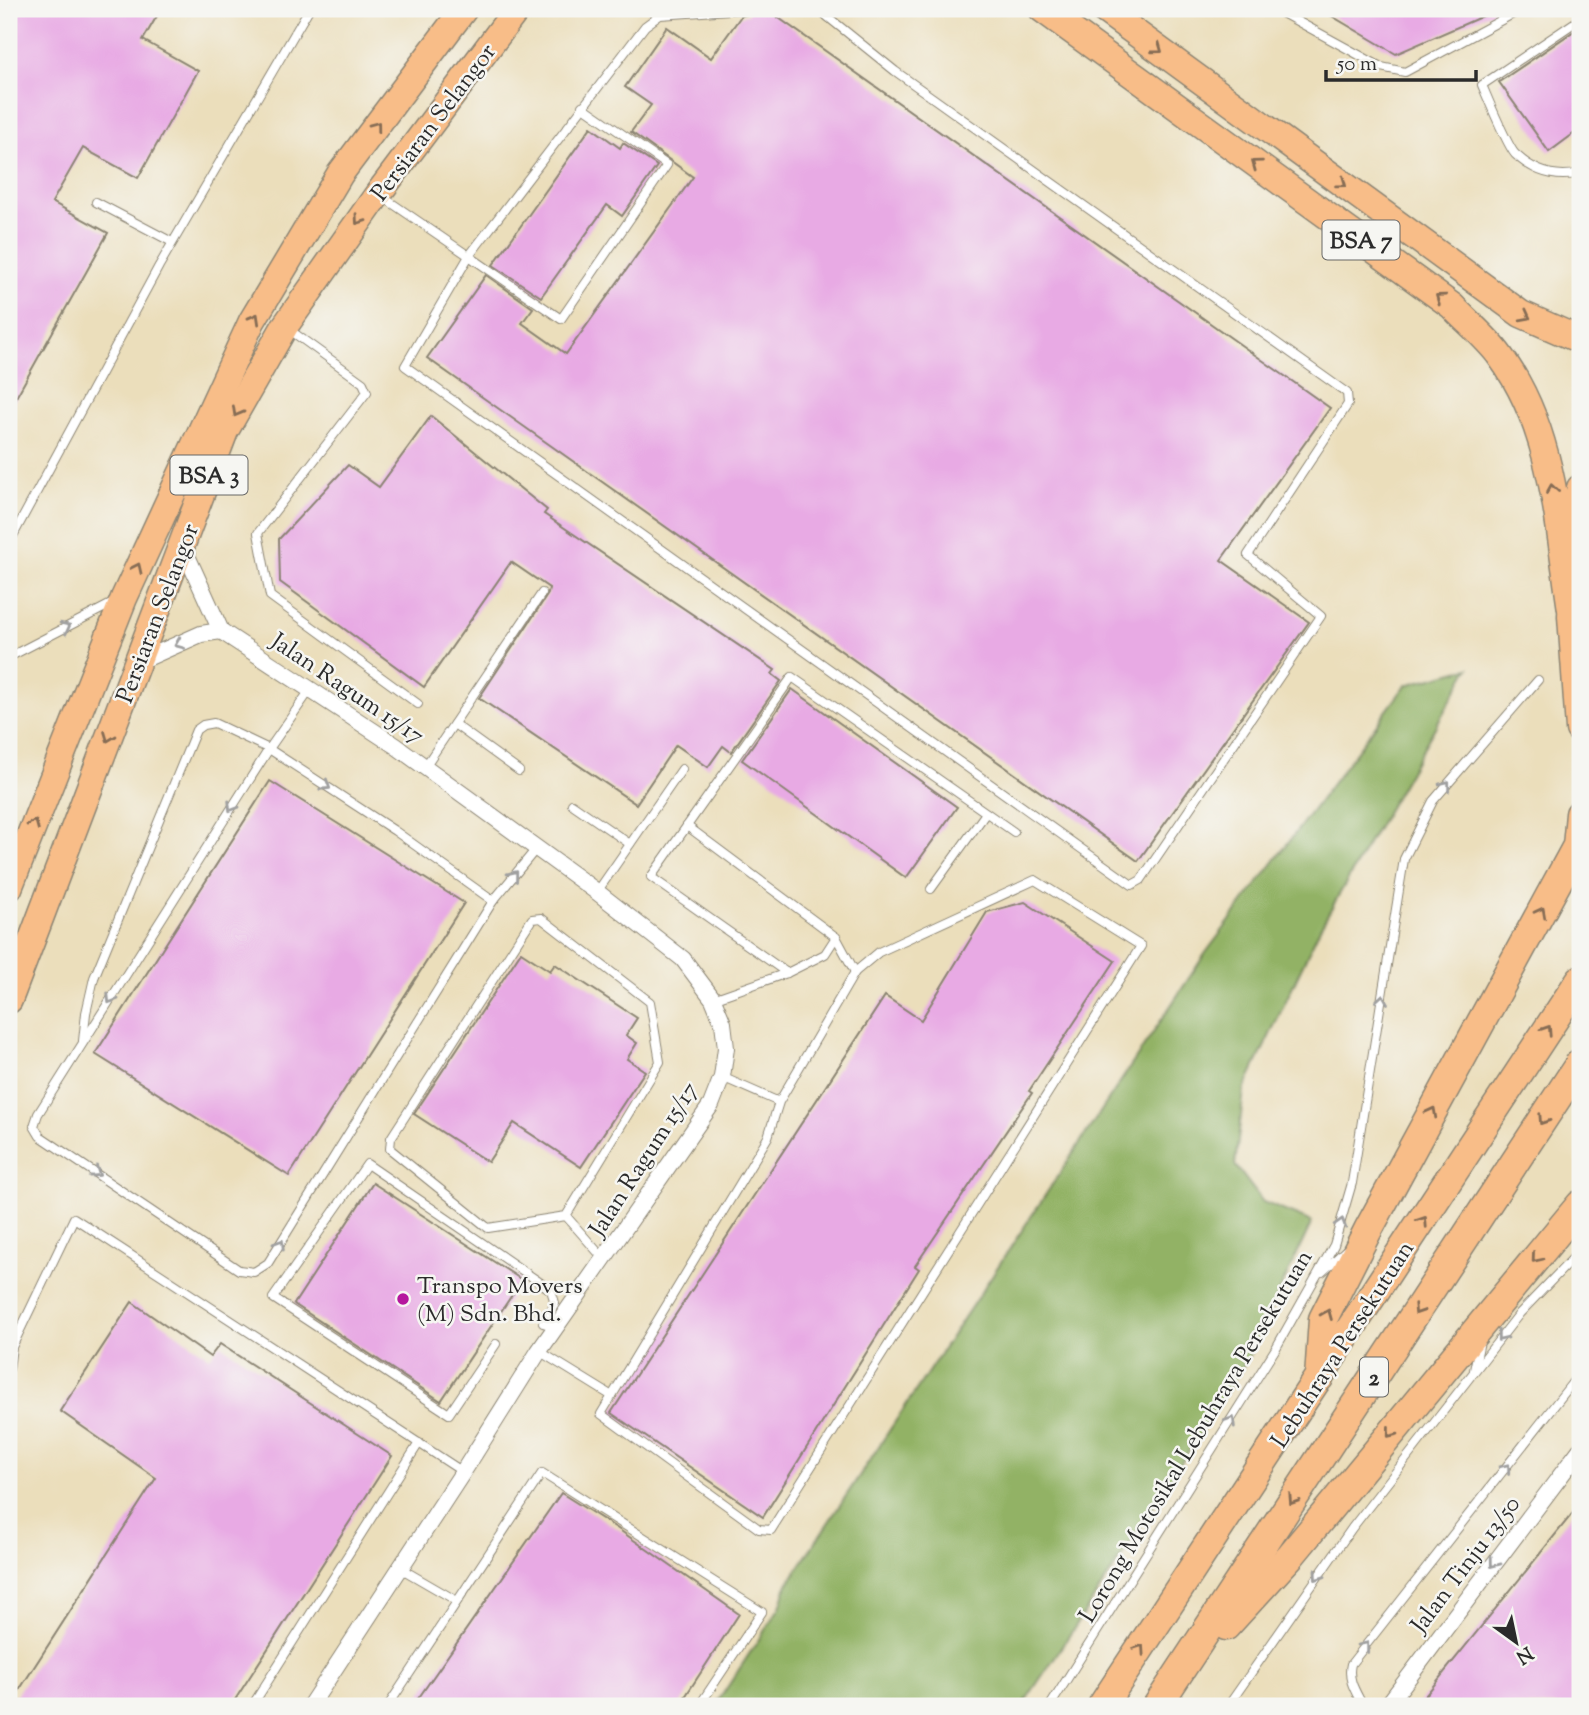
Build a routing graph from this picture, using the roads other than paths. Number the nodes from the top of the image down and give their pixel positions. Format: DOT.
graph roads {
  1 [pos="309,9"];
  2 [pos="464,9"];
  3 [pos="517,9"];
  4 [pos="744,9"];
  5 [pos="818,9"];
  6 [pos="1042,9"];
  7 [pos="1103,9"];
  8 [pos="1275,9"];
  9 [pos="1522,9"];
  10 [pos="1580,19"];
  11 [pos="582,106"];
  12 [pos="1580,173"];
  13 [pos="378,194"];
  14 [pos="96,202"];
  15 [pos="172,242"];
  16 [pos="469,256"];
  17 [pos="285,326"];
  18 [pos="1580,340"];
  19 [pos="1580,488"];
  20 [pos="9,543"];
  21 [pos="183,547"];
  22 [pos="1562,556"];
  23 [pos="541,593"];
  24 [pos="124,598"];
  25 [pos="1576,623"];
  26 [pos="221,631"];
  27 [pos="9,657"];
  28 [pos="138,662"];
  29 [pos="1538,680"];
  30 [pos="310,690"];
  31 [pos="418,704"];
  32 [pos="454,724"];
  33 [pos="1580,729"];
  34 [pos="269,749"];
  35 [pos="424,768"];
  36 [pos="682,769"];
  37 [pos="519,771"];
  38 [pos="572,804"];
  39 [pos="986,813"];
  40 [pos="1580,814"];
  41 [pos="687,826"];
  42 [pos="1014,832"];
  43 [pos="630,844"];
  44 [pos="536,849"];
  45 [pos="10,874"];
  46 [pos="931,889"];
  47 [pos="597,892"];
  48 [pos="493,901"];
  49 [pos="836,937"];
  50 [pos="788,972"];
  51 [pos="855,972"];
  52 [pos="1580,979"];
  53 [pos="713,999"];
  54 [pos="9,1000"];
  55 [pos="83,1042"];
  56 [pos="1580,1063"];
  57 [pos="722,1077"];
  58 [pos="779,1102"];
  59 [pos="1580,1205"];
  60 [pos="566,1216"];
  61 [pos="1368,1230"];
  62 [pos="1580,1251"];
  63 [pos="604,1259"];
  64 [pos="1315,1279"];
  65 [pos="1485,1318"];
  66 [pos="556,1327"];
  67 [pos="496,1344"];
  68 [pos="539,1351"];
  69 [pos="9,1369"];
  70 [pos="1474,1372"];
  71 [pos="1580,1373"];
  72 [pos="1318,1381"];
  73 [pos="611,1396"];
  74 [pos="419,1443"];
  75 [pos="1580,1450"];
  76 [pos="1574,1470"];
  77 [pos="463,1472"];
  78 [pos="400,1568"];
  79 [pos="457,1601"];
  80 [pos="1162,1699"];
  81 [pos="252,1706"];
  82 [pos="310,1706"];
  83 [pos="388,1706"];
  84 [pos="699,1706"];
  85 [pos="1050,1706"];
  86 [pos="1102,1706"];
  87 [pos="1228,1706"];
  88 [pos="1363,1706"];
  89 [pos="1387,1706"];
  1 -- 15 [label="lane"];
  24 -- 2 [label="main road, Persiaran Selangor / BSA 3, one-way"];
  3 -- 13 [label="main road, Persiaran Selangor / BSA 3"];
  4 -- 11 [label="lane"];
  5 -- 16 [label="lane"];
  22 -- 6 [label="main road, BSA 7, one-way"];
  7 -- 18 [label="main road, BSA 7, one-way"];
  8 -- 9 [label="lane"];
  10 -- 12 [label="lane"];
  11 -- 16 [label="lane"];
  11 -- 16 [label="lane"];
  13 -- 16 [label="lane"];
  13 -- 17 [label="main road, Persiaran Selangor / BSA 3, one-way"];
  14 -- 15 [label="lane"];
  15 -- 20 [label="lane"];
  17 -- 21 [label="main road, Persiaran Selangor / BSA 3, one-way"];
  17 -- 31 [label="lane"];
  19 -- 22 [label="main road"];
  21 -- 26 [label="street"];
  21 -- 28 [label="main road, Persiaran Selangor / BSA 3"];
  22 -- 25 [label="main road"];
  23 -- 32 [label="lane"];
  27 -- 24 [label="lane, one-way"];
  45 -- 24 [label="main road, Persiaran Selangor / BSA 3, one-way"];
  25 -- 33 [label="highway"];
  26 -- 28 [label="street, one-way"];
  26 -- 30 [label="street, Jalan Ragum 15/17"];
  28 -- 54 [label="main road, Persiaran Selangor / BSA 3, one-way"];
  64 -- 29 [label="lane, Lorong Motosikal Lebuhraya Persekutuan, one-way"];
  30 -- 34 [label="lane"];
  30 -- 35 [label="street, Jalan Ragum 15/17"];
  32 -- 35 [label="lane"];
  32 -- 37 [label="lane"];
  34 -- 48 [label="lane, one-way"];
  34 -- 55 [label="lane, one-way"];
  34 -- 55 [label="lane"];
  35 -- 44 [label="street, Jalan Ragum 15/17"];
  36 -- 43 [label="lane"];
  38 -- 43 [label="lane"];
  39 -- 41 [label="lane"];
  39 -- 42 [label="lane"];
  39 -- 46 [label="lane"];
  61 -- 40 [label="highway, one-way"];
  41 -- 49 [label="lane"];
  41 -- 50 [label="lane"];
  43 -- 47 [label="lane"];
  44 -- 47 [label="street, Jalan Ragum 15/17"];
  48 -- 44 [label="lane, one-way"];
  47 -- 53 [label="street, Jalan Ragum 15/17"];
  55 -- 48 [label="lane, one-way"];
  49 -- 50 [label="lane"];
  49 -- 51 [label="lane"];
  50 -- 53 [label="lane"];
  51 -- 58 [label="lane"];
  51 -- 73 [label="lane"];
  72 -- 52 [label="highway, Lebuhraya Persekutuan / 2, one-way"];
  53 -- 57 [label="street, Jalan Ragum 15/17"];
  56 -- 80 [label="highway, Lebuhraya Persekutuan / 2, one-way"];
  57 -- 58 [label="lane"];
  57 -- 63 [label="street, Jalan Ragum 15/17"];
  58 -- 73 [label="lane"];
  59 -- 65 [label="highway, one-way"];
  60 -- 60 [label="lane"];
  60 -- 63 [label="lane"];
  61 -- 64 [label="lane"];
  72 -- 61 [label="highway, one-way"];
  62 -- 70 [label="lane, one-way"];
  63 -- 66 [label="street, Jalan Ragum 15/17"];
  85 -- 64 [label="lane, Lorong Motosikal Lebuhraya Persekutuan, one-way"];
  65 -- 70 [label="lane"];
  65 -- 80 [label="highway, one-way"];
  66 -- 67 [label="lane"];
  66 -- 68 [label="street, Jalan Ragum 15/17"];
  68 -- 73 [label="lane"];
  68 -- 77 [label="street, Jalan Ragum 15/17"];
  69 -- 74 [label="lane"];
  70 -- 87 [label="lane, one-way"];
  88 -- 71 [label="lane, one-way"];
  86 -- 72 [label="highway, Lebuhraya Persekutuan / 2, one-way"];
  74 -- 77 [label="lane"];
  74 -- 81 [label="lane"];
  75 -- 76 [label="street, Jalan Tinju 13/50"];
  76 -- 89 [label="street, Jalan Tinju 13/50, one-way"];
  77 -- 78 [label="street, Jalan Ragum 15/17"];
  78 -- 79 [label="lane"];
  78 -- 82 [label="street, Jalan Ragum 15/17"];
  79 -- 83 [label="lane"];
  79 -- 84 [label="lane"];
}
